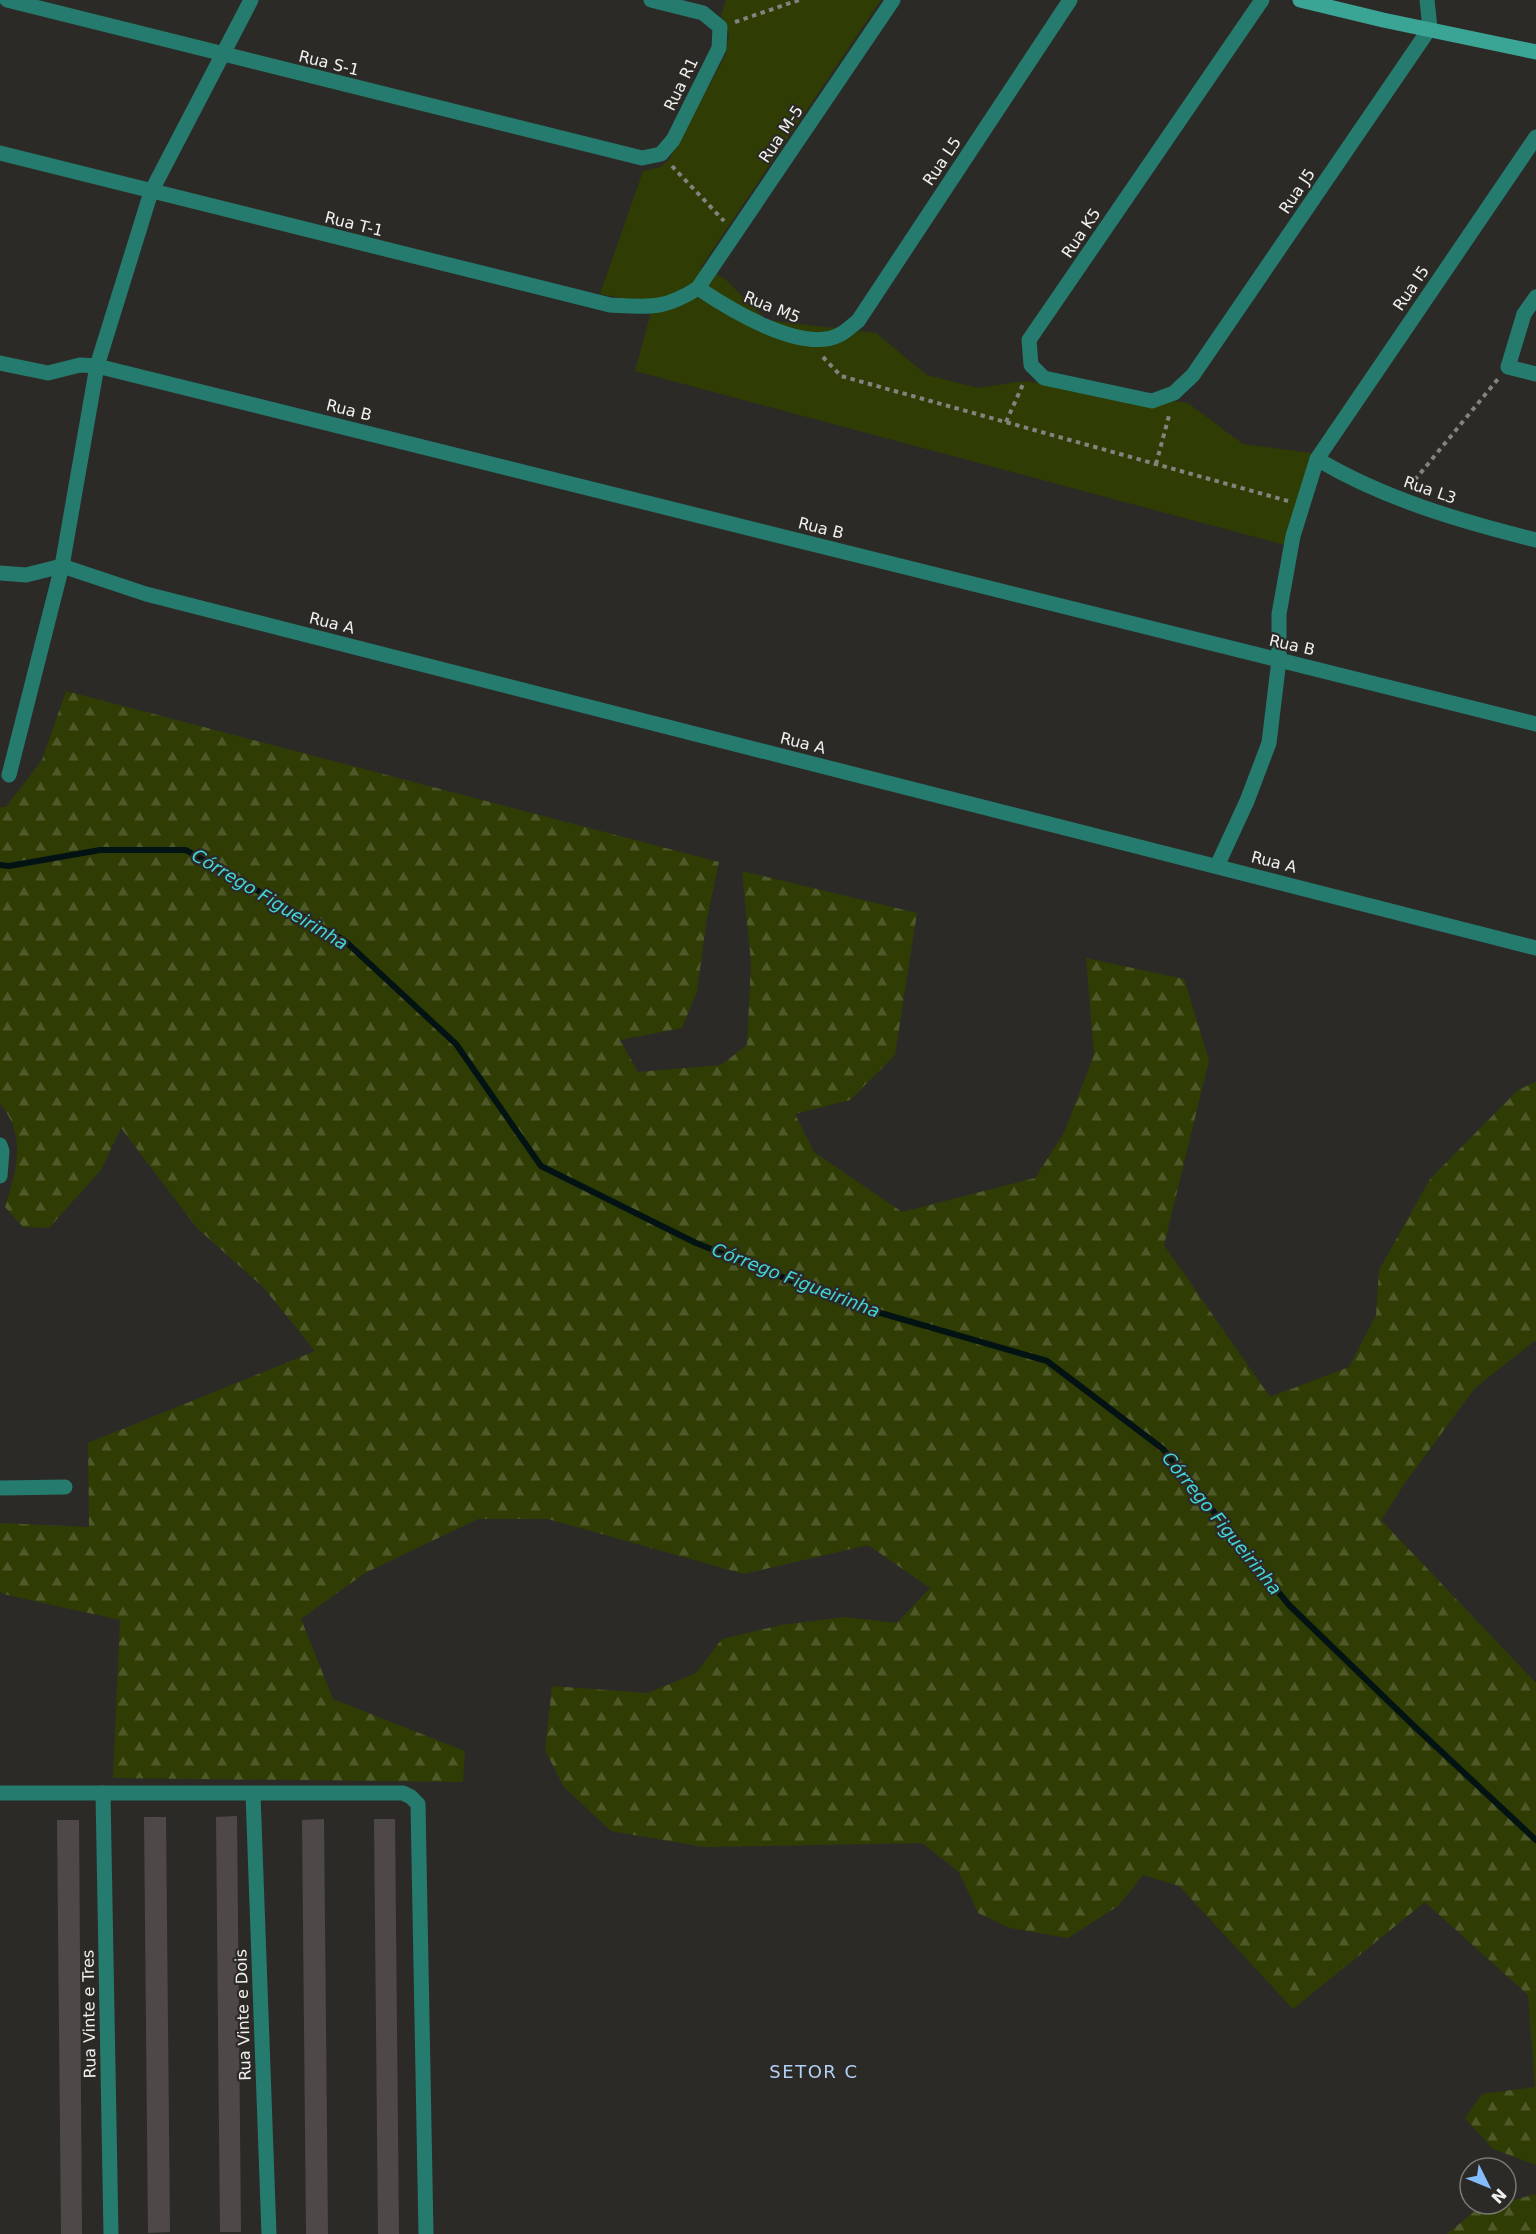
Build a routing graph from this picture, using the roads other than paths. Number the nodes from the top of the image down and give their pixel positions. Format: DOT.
graph roads {
  1 [pos="7,0"];
  2 [pos="251,0"];
  3 [pos="651,0"];
  4 [pos="893,0"];
  5 [pos="1070,0"];
  6 [pos="1262,0"];
  7 [pos="1300,0"];
  8 [pos="1427,0"];
  9 [pos="1430,28"];
  10 [pos="1536,52"];
  11 [pos="222,55"];
  12 [pos="1536,137"];
  13 [pos="0,153"];
  14 [pos="642,158"];
  15 [pos="151,192"];
  16 [pos="698,288"];
  17 [pos="1536,297"];
  18 [pos="838,336"];
  19 [pos="0,363"];
  20 [pos="97,366"];
  21 [pos="1536,374"];
  22 [pos="1174,393"];
  23 [pos="1317,459"];
  24 [pos="1536,540"];
  25 [pos="62,567"];
  26 [pos="0,573"];
  27 [pos="1279,660"];
  28 [pos="1536,724"];
  29 [pos="9,776"];
  30 [pos="1217,866"];
  31 [pos="1536,948"];
  32 [pos="0,1145"];
  33 [pos="0,1176"];
  34 [pos="65,1487"];
  35 [pos="0,1488"];
  36 [pos="0,1792"];
  37 [pos="103,1793"];
  38 [pos="253,1794"];
  39 [pos="111,2234"];
  40 [pos="269,2234"];
  41 [pos="426,2234"];
  1 -- 11 [label="street, Rua S-1"];
  2 -- 11 [label="street"];
  3 -- 14 [label="street, Rua R1"];
  4 -- 16 [label="street, Rua M-5"];
  5 -- 18 [label="street, Rua L5"];
  6 -- 22 [label="street, Rua K5"];
  7 -- 9 [label="street"];
  8 -- 9 [label="street"];
  9 -- 10 [label="street"];
  9 -- 22 [label="street, Rua J5"];
  11 -- 14 [label="street, Rua S-1"];
  11 -- 15 [label="street"];
  12 -- 23 [label="street, Rua I5"];
  13 -- 15 [label="street, Rua T-1"];
  15 -- 16 [label="street, Rua T-1"];
  15 -- 20 [label="street"];
  16 -- 18 [label="street, Rua M5"];
  17 -- 21 [label="street"];
  19 -- 20 [label="street, Rua B"];
  20 -- 25 [label="street"];
  20 -- 27 [label="street, Rua B"];
  23 -- 24 [label="street, Rua L3"];
  23 -- 27 [label="street, Rua I5"];
  25 -- 26 [label="street"];
  25 -- 29 [label="street"];
  25 -- 30 [label="street, Rua A"];
  27 -- 28 [label="street, Rua B"];
  27 -- 30 [label="street, Rua I5"];
  30 -- 31 [label="street, Rua A"];
  32 -- 33 [label="street"];
  34 -- 35 [label="street"];
  36 -- 37 [label="street"];
  37 -- 38 [label="street"];
  37 -- 39 [label="street, Rua Vinte e Tres"];
  38 -- 40 [label="street, Rua Vinte e Dois"];
  38 -- 41 [label="street"];
}
